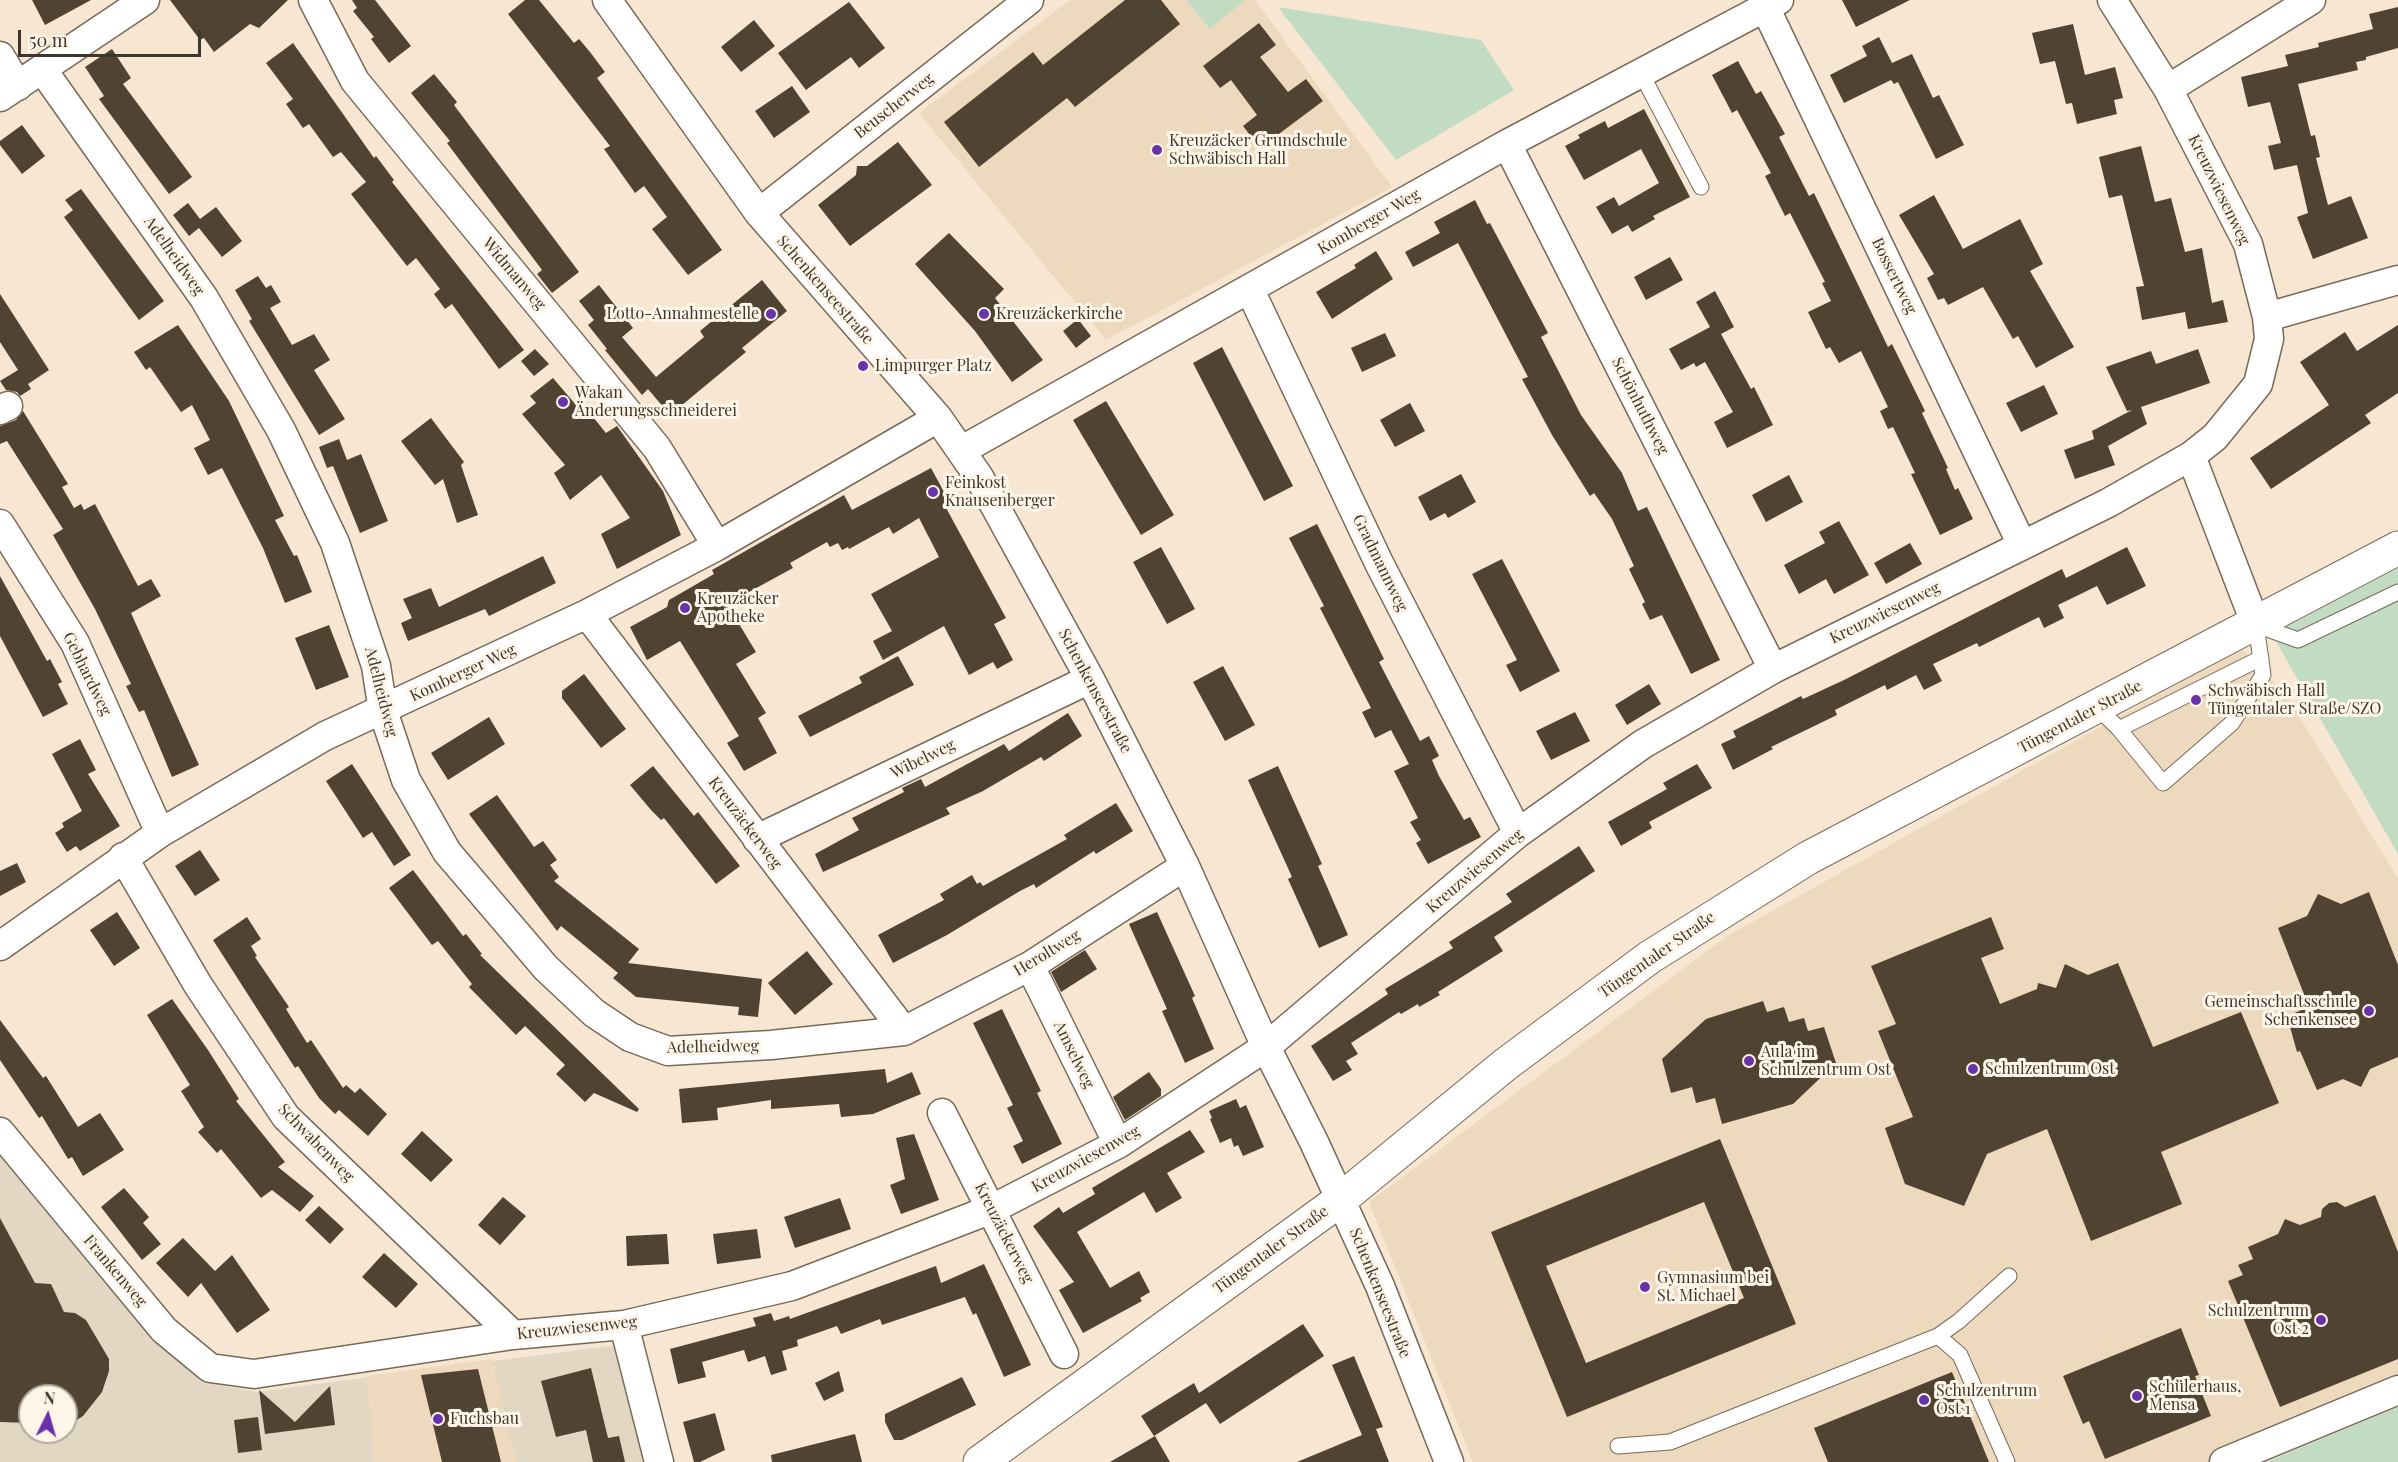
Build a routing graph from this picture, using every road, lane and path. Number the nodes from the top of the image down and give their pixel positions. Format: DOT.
graph roads {
  1 [pos="145,0"];
  2 [pos="313,0"];
  3 [pos="607,0"];
  4 [pos="1029,0"];
  5 [pos="2112,0"];
  6 [pos="2312,0"];
  7 [pos="1772,4"];
  8 [pos="0,56"];
  9 [pos="42,69"];
  10 [pos="1641,73"];
  11 [pos="2168,89"];
  12 [pos="9,92"];
  13 [pos="1507,144"];
  14 [pos="1701,187"];
  15 [pos="759,213"];
  16 [pos="2398,280"];
  17 [pos="1250,290"];
  18 [pos="2267,317"];
  19 [pos="938,418"];
  20 [pos="962,450"];
  21 [pos="2191,456"];
  22 [pos="0,524"];
  23 [pos="2022,545"];
  24 [pos="717,546"];
  25 [pos="2398,548"];
  26 [pos="2398,592"];
  27 [pos="587,614"];
  28 [pos="2256,625"];
  29 [pos="2261,658"];
  30 [pos="1773,669"];
  31 [pos="1090,679"];
  32 [pos="383,711"];
  33 [pos="2109,718"];
  34 [pos="160,832"];
  35 [pos="1518,833"];
  36 [pos="756,839"];
  37 [pos="123,857"];
  38 [pos="1185,866"];
  39 [pos="0,946"];
  40 [pos="1030,966"];
  41 [pos="904,1031"];
  42 [pos="1266,1047"];
  43 [pos="942,1113"];
  44 [pos="0,1132"];
  45 [pos="1118,1144"];
  46 [pos="1340,1200"];
  47 [pos="992,1209"];
  48 [pos="2009,1276"];
  49 [pos="624,1325"];
  50 [pos="513,1335"];
  51 [pos="1938,1335"];
  52 [pos="1064,1354"];
  53 [pos="254,1374"];
  54 [pos="2398,1390"];
  55 [pos="1618,1446"];
  56 [pos="659,1462"];
  57 [pos="980,1462"];
  58 [pos="1449,1462"];
  59 [pos="2007,1462"];
  60 [pos="2224,1462"];
  1 -- 9 [label="street"];
  2 -- 24 [label="street, Widmanweg"];
  3 -- 15 [label="street, Schenkenseestraße"];
  4 -- 15 [label="street, Beuscherweg"];
  5 -- 11 [label="street, Kreuzwiesenweg"];
  6 -- 11 [label="street"];
  7 -- 10 [label="street, Komberger Weg"];
  7 -- 23 [label="street, Bossertweg"];
  8 -- 12 [label="street"];
  9 -- 12 [label="street"];
  9 -- 32 [label="street, Adelheidweg"];
  10 -- 13 [label="street, Komberger Weg"];
  10 -- 14 [label="lane"];
  11 -- 18 [label="street, Kreuzwiesenweg"];
  13 -- 17 [label="street, Komberger Weg"];
  13 -- 30 [label="street, Schönhuthweg"];
  15 -- 19 [label="street, Schenkenseestraße"];
  16 -- 18 [label="street"];
  17 -- 20 [label="street, Komberger Weg"];
  17 -- 35 [label="street, Gradmannweg"];
  18 -- 21 [label="street, Kreuzwiesenweg"];
  19 -- 20 [label="street, Schenkenseestraße"];
  19 -- 24 [label="street, Komberger Weg"];
  20 -- 31 [label="street, Schenkenseestraße"];
  21 -- 23 [label="street, Kreuzwiesenweg"];
  21 -- 28 [label="street"];
  22 -- 34 [label="street, Gebhardweg"];
  23 -- 30 [label="street, Kreuzwiesenweg"];
  24 -- 27 [label="street, Komberger Weg"];
  25 -- 28 [label="street, Tüngentaler Straße"];
  26 -- 28 [label="lane"];
  27 -- 32 [label="street, Komberger Weg"];
  27 -- 36 [label="street, Kreuzäckerweg"];
  28 -- 29 [label="lane"];
  28 -- 33 [label="street, Tüngentaler Straße"];
  29 -- 33 [label="lane"];
  29 -- 33 [label="lane"];
  30 -- 35 [label="street, Kreuzwiesenweg"];
  31 -- 36 [label="street, Wibelweg"];
  31 -- 38 [label="street, Schenkenseestraße"];
  32 -- 34 [label="street, Komberger Weg"];
  32 -- 41 [label="street, Adelheidweg"];
  33 -- 46 [label="street, Tüngentaler Straße"];
  34 -- 37 [label="street, Komberger Weg"];
  35 -- 42 [label="street, Kreuzwiesenweg"];
  36 -- 41 [label="street, Kreuzäckerweg"];
  37 -- 39 [label="street, Komberger Weg"];
  37 -- 50 [label="street, Schwabenweg"];
  38 -- 40 [label="street, Heroltweg"];
  38 -- 42 [label="street, Schenkenseestraße"];
  40 -- 41 [label="street, Heroltweg"];
  40 -- 45 [label="street, Amselweg"];
  42 -- 45 [label="street, Kreuzwiesenweg"];
  42 -- 46 [label="street, Schenkenseestraße"];
  43 -- 47 [label="street, Kreuzäckerweg"];
  44 -- 53 [label="street, Frankenweg"];
  45 -- 47 [label="street, Kreuzwiesenweg"];
  46 -- 57 [label="street, Tüngentaler Straße"];
  46 -- 58 [label="street, Schenkenseestraße"];
  47 -- 49 [label="street, Kreuzwiesenweg"];
  47 -- 52 [label="street, Kreuzäckerweg"];
  48 -- 51 [label="lane"];
  49 -- 50 [label="street, Kreuzwiesenweg"];
  49 -- 56 [label="street"];
  50 -- 53 [label="street, Kreuzwiesenweg"];
  51 -- 55 [label="lane"];
  51 -- 59 [label="lane"];
  54 -- 60 [label="street"];
}
